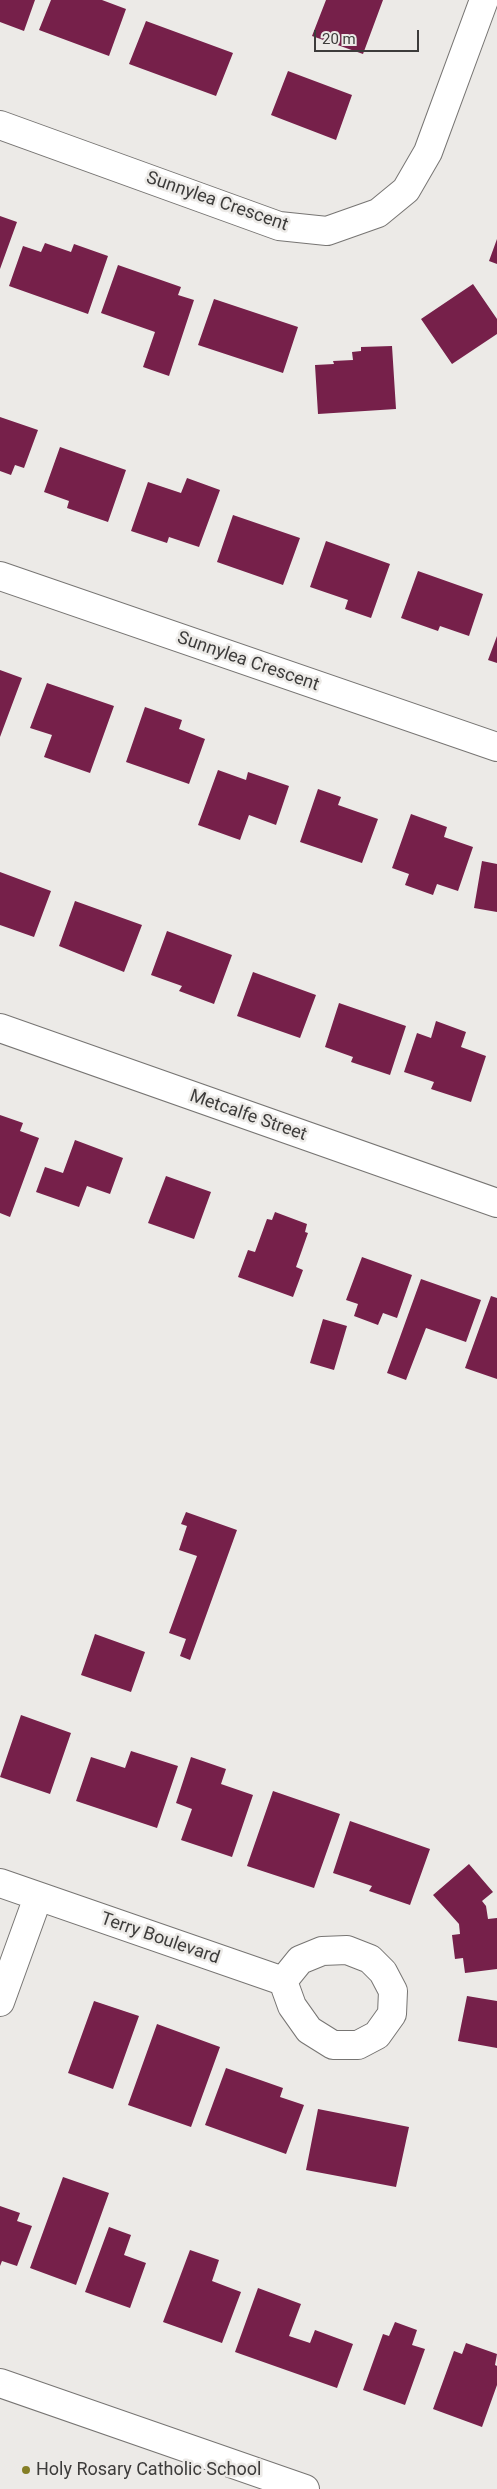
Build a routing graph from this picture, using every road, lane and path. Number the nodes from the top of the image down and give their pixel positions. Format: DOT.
graph roads {
  1 [pos="484,0"];
  2 [pos="0,125"];
  3 [pos="0,576"];
  4 [pos="497,747"];
  5 [pos="0,1028"];
  6 [pos="497,1203"];
  7 [pos="0,1883"];
  8 [pos="38,1897"];
  9 [pos="283,1981"];
  10 [pos="0,2002"];
  11 [pos="0,2383"];
  12 [pos="305,2489"];
  1 -- 2 [label="street, Sunnylea Crescent"];
  3 -- 4 [label="street, Sunnylea Crescent"];
  5 -- 6 [label="street, Metcalfe Street"];
  7 -- 8 [label="street, Terry Boulevard"];
  8 -- 9 [label="street, Terry Boulevard"];
  8 -- 10 [label="street"];
  11 -- 12 [label="street"];
}
